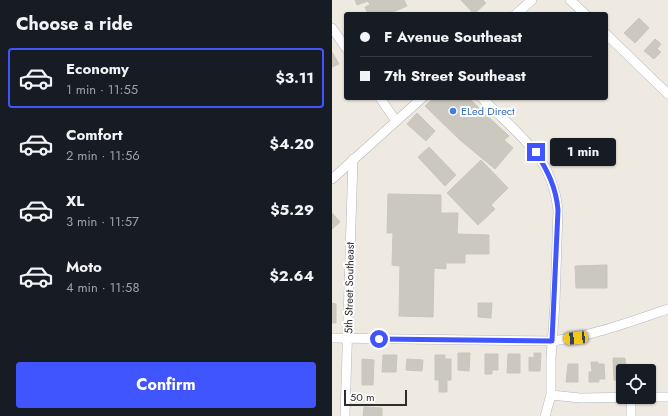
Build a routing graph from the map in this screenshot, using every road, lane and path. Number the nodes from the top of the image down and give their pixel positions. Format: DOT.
graph roads {
  1 [pos="532,0"];
  2 [pos="570,0"];
  3 [pos="518,12"];
  4 [pos="583,12"];
  5 [pos="332,28"];
  6 [pos="608,36"];
  7 [pos="344,45"];
  8 [pos="668,94"];
  9 [pos="381,100"];
  10 [pos="420,100"];
  11 [pos="484,100"];
  12 [pos="396,121"];
  13 [pos="353,159"];
  14 [pos="332,178"];
  15 [pos="668,309"];
  16 [pos="332,338"];
  17 [pos="348,339"];
  18 [pos="552,341"];
  19 [pos="552,395"];
  20 [pos="616,397"];
  21 [pos="656,397"];
  22 [pos="668,397"];
  23 [pos="631,404"];
  24 [pos="345,416"];
  25 [pos="544,416"];
  26 [pos="631,416"];
  1 -- 3 [label="street"];
  2 -- 4 [label="street"];
  5 -- 7 [label="street"];
  6 -- 8 [label="street"];
  9 -- 12 [label="street"];
  10 -- 12 [label="street"];
  11 -- 18 [label="street"];
  12 -- 13 [label="street"];
  13 -- 14 [label="street"];
  13 -- 17 [label="street, 5th Street Southeast"];
  15 -- 18 [label="street"];
  16 -- 17 [label="street"];
  17 -- 18 [label="street"];
  17 -- 24 [label="street, 5th Street Southeast"];
  18 -- 19 [label="street"];
  19 -- 20 [label="street"];
  19 -- 25 [label="street"];
  21 -- 22 [label="street"];
  23 -- 26 [label="street"];
}
